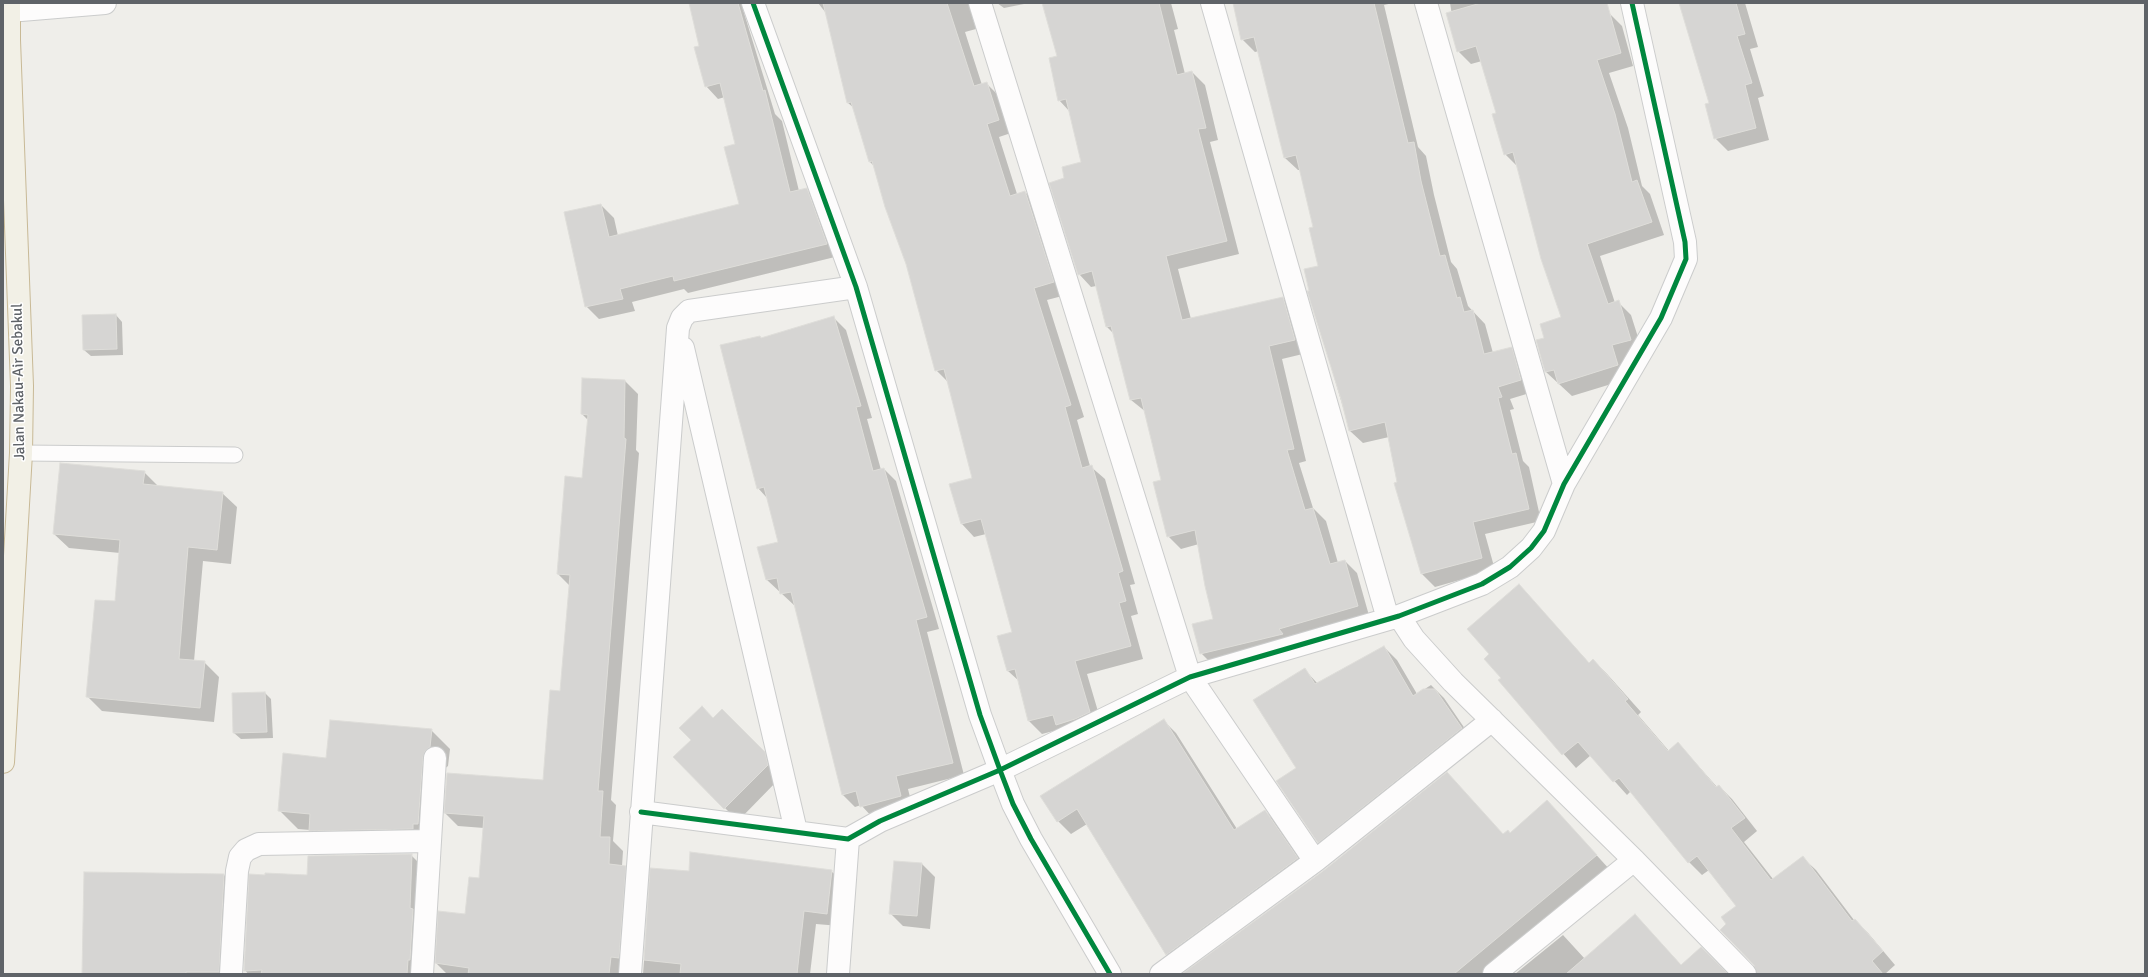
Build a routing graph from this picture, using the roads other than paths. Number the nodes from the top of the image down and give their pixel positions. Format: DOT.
graph roads {
  1 [pos="105,3"];
  2 [pos="753,3"];
  3 [pos="980,3"];
  4 [pos="1212,3"];
  5 [pos="1426,3"];
  6 [pos="1632,3"];
  7 [pos="9,7"];
  8 [pos="856,287"];
  9 [pos="678,328"];
  10 [pos="21,453"];
  11 [pos="235,455"];
  12 [pos="1564,484"];
  13 [pos="9,555"];
  14 [pos="1394,618"];
  15 [pos="1190,677"];
  16 [pos="1492,720"];
  17 [pos="435,758"];
  18 [pos="3,762"];
  19 [pos="1000,770"];
  20 [pos="641,812"];
  21 [pos="796,831"];
  22 [pos="848,839"];
  23 [pos="429,841"];
  24 [pos="1634,860"];
  25 [pos="1315,861"];
  26 [pos="231,974"];
  27 [pos="422,974"];
  28 [pos="630,974"];
  29 [pos="838,974"];
  30 [pos="1110,974"];
  31 [pos="1161,974"];
  32 [pos="1494,974"];
  33 [pos="1745,974"];
  1 -- 7 [label="street"];
  2 -- 8 [label="street"];
  3 -- 15 [label="street"];
  4 -- 14 [label="street"];
  5 -- 12 [label="street"];
  6 -- 12 [label="street"];
  7 -- 10 [label="highway, Jalan Nakau-Air Sebakul"];
  8 -- 9 [label="street"];
  8 -- 19 [label="street"];
  9 -- 20 [label="street"];
  9 -- 21 [label="street"];
  10 -- 11 [label="lane"];
  10 -- 13 [label="highway, Jalan Nakau-Air Sebakul"];
  12 -- 14 [label="street"];
  13 -- 18 [label="highway, Jalan Nakau-Air Sebakul"];
  14 -- 15 [label="street"];
  14 -- 16 [label="street"];
  15 -- 19 [label="street"];
  15 -- 25 [label="street"];
  16 -- 24 [label="street"];
  16 -- 25 [label="street"];
  17 -- 23 [label="street"];
  19 -- 22 [label="street"];
  19 -- 30 [label="street"];
  20 -- 21 [label="street"];
  20 -- 28 [label="street"];
  21 -- 22 [label="street"];
  22 -- 29 [label="street"];
  23 -- 26 [label="street"];
  23 -- 27 [label="street"];
  24 -- 32 [label="street"];
  24 -- 33 [label="street"];
  25 -- 31 [label="street"];
}
